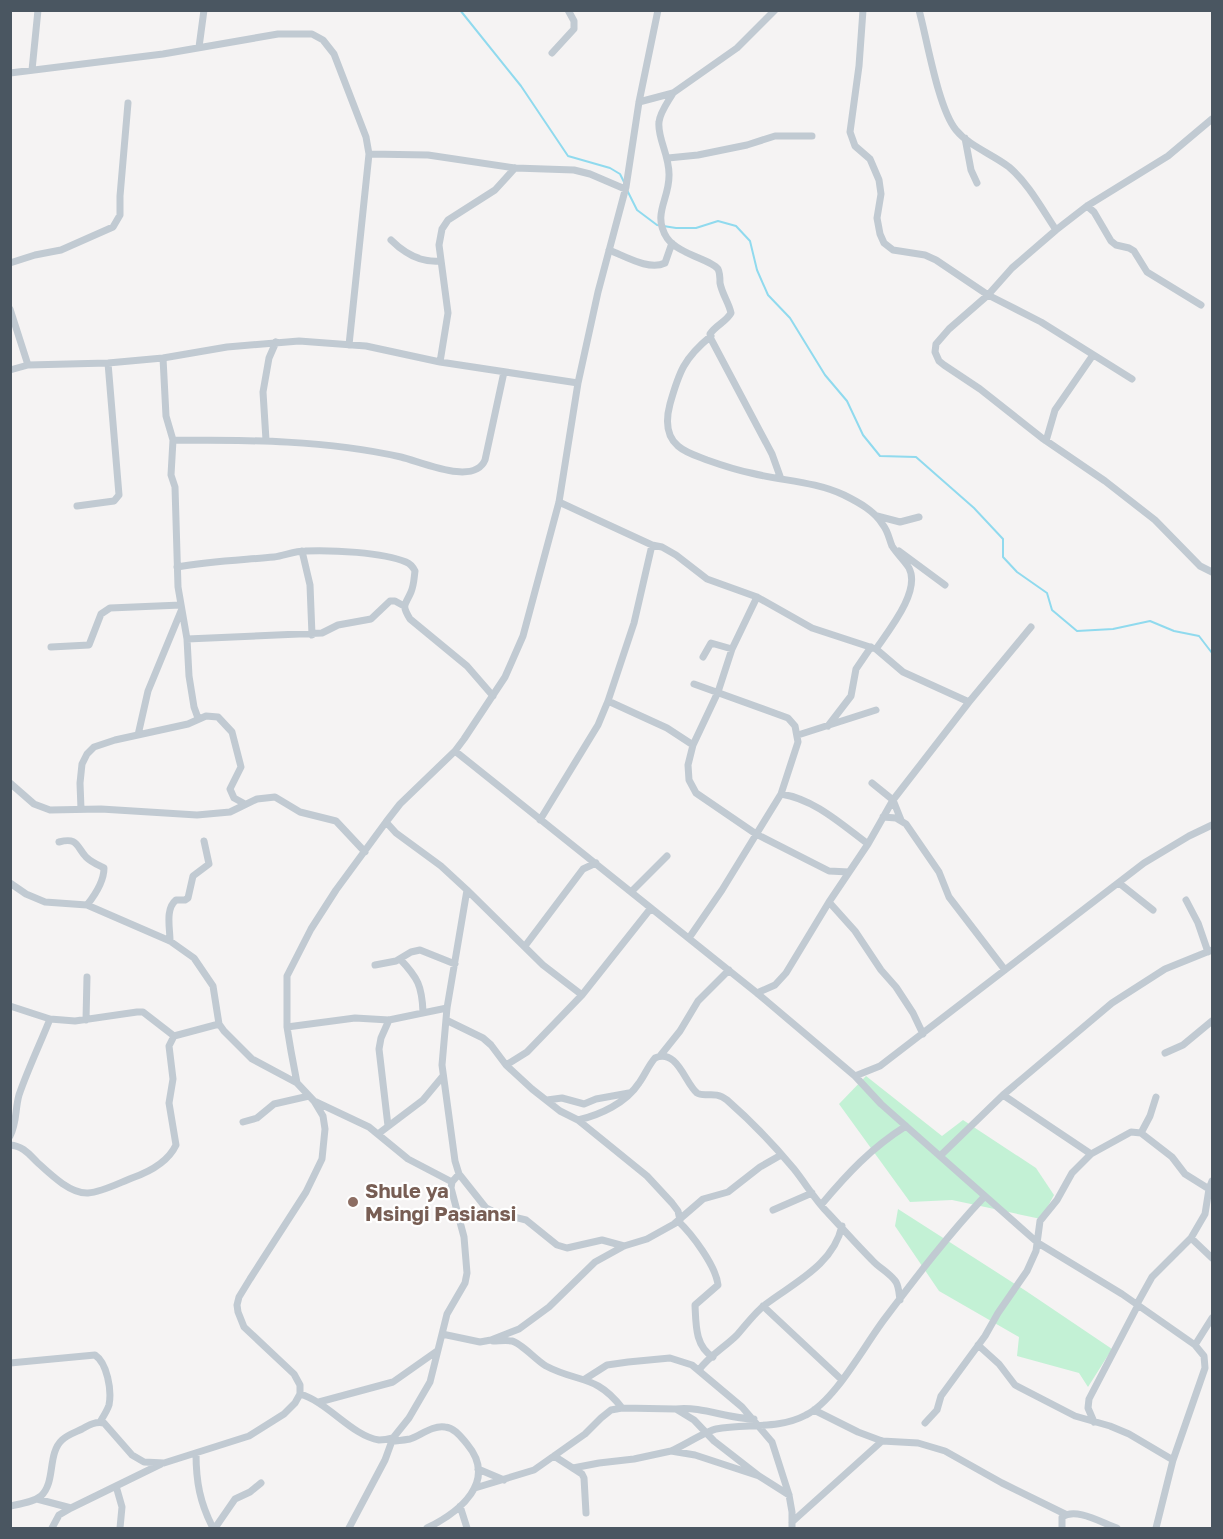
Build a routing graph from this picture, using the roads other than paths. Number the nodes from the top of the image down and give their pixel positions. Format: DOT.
graph roads {
  1 [pos="38,10"];
  2 [pos="204,10"];
  3 [pos="568,10"];
  4 [pos="658,10"];
  5 [pos="775,10"];
  6 [pos="863,10"];
  7 [pos="919,10"];
  8 [pos="199,47"];
  9 [pos="552,53"];
  10 [pos="32,70"];
  11 [pos="10,73"];
  12 [pos="673,93"];
  13 [pos="639,102"];
  14 [pos="128,103"];
  15 [pos="1212,119"];
  16 [pos="812,136"];
  17 [pos="965,138"];
  18 [pos="369,154"];
  19 [pos="668,158"];
  20 [pos="515,168"];
  21 [pos="977,183"];
  22 [pos="625,191"];
  23 [pos="1087,206"];
  24 [pos="1056,230"];
  25 [pos="391,240"];
  26 [pos="672,243"];
  27 [pos="609,250"];
  28 [pos="441,261"];
  29 [pos="10,264"];
  30 [pos="988,295"];
  31 [pos="1202,305"];
  32 [pos="10,309"];
  33 [pos="711,336"];
  34 [pos="276,342"];
  35 [pos="349,345"];
  36 [pos="1093,355"];
  37 [pos="163,358"];
  38 [pos="440,362"];
  39 [pos="108,363"];
  40 [pos="28,365"];
  41 [pos="10,370"];
  42 [pos="504,372"];
  43 [pos="1132,379"];
  44 [pos="578,383"];
  45 [pos="173,440"];
  46 [pos="266,440"];
  47 [pos="1046,441"];
  48 [pos="781,479"];
  49 [pos="559,502"];
  50 [pos="77,506"];
  51 [pos="877,516"];
  52 [pos="919,517"];
  53 [pos="651,545"];
  54 [pos="892,546"];
  55 [pos="302,551"];
  56 [pos="177,567"];
  57 [pos="1212,572"];
  58 [pos="945,585"];
  59 [pos="757,597"];
  60 [pos="404,606"];
  61 [pos="181,607"];
  62 [pos="1031,627"];
  63 [pos="312,635"];
  64 [pos="187,639"];
  65 [pos="51,647"];
  66 [pos="874,648"];
  67 [pos="732,650"];
  68 [pos="703,657"];
  69 [pos="694,684"];
  70 [pos="718,692"];
  71 [pos="493,696"];
  72 [pos="608,701"];
  73 [pos="969,702"];
  74 [pos="876,710"];
  75 [pos="198,718"];
  76 [pos="828,726"];
  77 [pos="138,735"];
  78 [pos="798,735"];
  79 [pos="693,745"];
  80 [pos="455,751"];
  81 [pos="10,783"];
  82 [pos="872,783"];
  83 [pos="781,794"];
  84 [pos="893,800"];
  85 [pos="245,804"];
  86 [pos="81,809"];
  87 [pos="883,817"];
  88 [pos="540,820"];
  89 [pos="901,820"];
  90 [pos="386,822"];
  91 [pos="1212,825"];
  92 [pos="756,834"];
  93 [pos="204,841"];
  94 [pos="58,842"];
  95 [pos="868,844"];
  96 [pos="365,852"];
  97 [pos="667,856"];
  98 [pos="596,863"];
  99 [pos="849,872"];
  100 [pos="10,883"];
  101 [pos="1119,883"];
  102 [pos="467,890"];
  103 [pos="632,892"];
  104 [pos="1186,900"];
  105 [pos="829,902"];
  106 [pos="87,905"];
  107 [pos="651,908"];
  108 [pos="1153,910"];
  109 [pos="688,938"];
  110 [pos="170,941"];
  111 [pos="525,946"];
  112 [pos="1210,951"];
  113 [pos="400,959"];
  114 [pos="455,964"];
  115 [pos="375,965"];
  116 [pos="729,970"];
  117 [pos="1005,970"];
  118 [pos="87,977"];
  119 [pos="757,993"];
  120 [pos="582,995"];
  121 [pos="10,1006"];
  122 [pos="447,1008"];
  123 [pos="423,1012"];
  124 [pos="50,1019"];
  125 [pos="86,1020"];
  126 [pos="389,1020"];
  127 [pos="446,1020"];
  128 [pos="1212,1021"];
  129 [pos="219,1023"];
  130 [pos="287,1027"];
  131 [pos="922,1034"];
  132 [pos="174,1036"];
  133 [pos="1165,1053"];
  134 [pos="660,1056"];
  135 [pos="506,1065"];
  136 [pos="443,1076"];
  137 [pos="855,1076"];
  138 [pos="297,1083"];
  139 [pos="631,1093"];
  140 [pos="1003,1095"];
  141 [pos="1156,1097"];
  142 [pos="312,1098"];
  143 [pos="547,1100"];
  144 [pos="578,1120"];
  145 [pos="243,1122"];
  146 [pos="388,1126"];
  147 [pos="906,1126"];
  148 [pos="1141,1133"];
  149 [pos="378,1134"];
  150 [pos="10,1136"];
  151 [pos="10,1145"];
  152 [pos="1091,1154"];
  153 [pos="781,1155"];
  154 [pos="940,1156"];
  155 [pos="459,1174"];
  156 [pos="452,1182"];
  157 [pos="1212,1182"];
  158 [pos="1209,1189"];
  159 [pos="812,1193"];
  160 [pos="984,1197"];
  161 [pos="821,1205"];
  162 [pos="773,1210"];
  163 [pos="679,1220"];
  164 [pos="842,1226"];
  165 [pos="1191,1238"];
  166 [pos="1038,1243"];
  167 [pos="624,1246"];
  168 [pos="1212,1258"];
  169 [pos="900,1300"];
  170 [pos="1138,1305"];
  171 [pos="763,1306"];
  172 [pos="1212,1318"];
  173 [pos="441,1334"];
  174 [pos="491,1340"];
  175 [pos="978,1345"];
  176 [pos="1195,1345"];
  177 [pos="436,1351"];
  178 [pos="712,1357"];
  179 [pos="10,1363"];
  180 [pos="1209,1369"];
  181 [pos="699,1370"];
  182 [pos="585,1379"];
  183 [pos="842,1380"];
  184 [pos="300,1394"];
  185 [pos="319,1402"];
  186 [pos="622,1408"];
  187 [pos="676,1409"];
  188 [pos="814,1410"];
  189 [pos="754,1419"];
  190 [pos="100,1422"];
  191 [pos="1094,1422"];
  192 [pos="925,1423"];
  193 [pos="759,1426"];
  194 [pos="705,1433"];
  195 [pos="393,1440"];
  196 [pos="882,1441"];
  197 [pos="672,1451"];
  198 [pos="196,1453"];
  199 [pos="554,1456"];
  200 [pos="1173,1460"];
  201 [pos="164,1463"];
  202 [pos="573,1468"];
  203 [pos="478,1469"];
  204 [pos="759,1476"];
  205 [pos="504,1480"];
  206 [pos="261,1482"];
  207 [pos="116,1486"];
  208 [pos="475,1488"];
  209 [pos="789,1495"];
  210 [pos="37,1499"];
  211 [pos="10,1506"];
  212 [pos="460,1506"];
  213 [pos="70,1508"];
  214 [pos="586,1514"];
  215 [pos="1065,1514"];
  216 [pos="792,1525"];
  217 [pos="52,1528"];
  218 [pos="120,1528"];
  219 [pos="214,1528"];
  220 [pos="349,1528"];
  221 [pos="427,1528"];
  222 [pos="467,1528"];
  223 [pos="1062,1528"];
  224 [pos="1117,1528"];
  225 [pos="1156,1528"];
  1 -- 10 [label="street"];
  2 -- 8 [label="street"];
  3 -- 9 [label="street"];
  4 -- 13 [label="street"];
  5 -- 12 [label="street"];
  6 -- 30 [label="street"];
  7 -- 17 [label="street"];
  8 -- 10 [label="street"];
  8 -- 18 [label="street"];
  10 -- 11 [label="street"];
  12 -- 13 [label="street"];
  12 -- 19 [label="street"];
  13 -- 22 [label="street"];
  14 -- 29 [label="street"];
  15 -- 23 [label="street"];
  16 -- 19 [label="street"];
  17 -- 21 [label="street"];
  17 -- 24 [label="street"];
  18 -- 20 [label="street"];
  18 -- 35 [label="street"];
  19 -- 26 [label="street"];
  20 -- 22 [label="street"];
  20 -- 28 [label="street"];
  22 -- 27 [label="street"];
  23 -- 24 [label="street"];
  23 -- 31 [label="street"];
  24 -- 30 [label="street"];
  25 -- 28 [label="street"];
  26 -- 27 [label="street"];
  26 -- 33 [label="street"];
  27 -- 44 [label="street"];
  28 -- 38 [label="street"];
  30 -- 36 [label="street"];
  30 -- 47 [label="street"];
  32 -- 40 [label="street"];
  33 -- 48 [label="street"];
  33 -- 48 [label="street"];
  34 -- 35 [label="street"];
  34 -- 37 [label="street"];
  34 -- 46 [label="street"];
  35 -- 38 [label="street"];
  36 -- 43 [label="street"];
  36 -- 47 [label="street"];
  37 -- 39 [label="street"];
  37 -- 45 [label="street"];
  38 -- 42 [label="street"];
  39 -- 40 [label="street"];
  39 -- 50 [label="street"];
  40 -- 41 [label="street"];
  42 -- 44 [label="street"];
  42 -- 46 [label="street"];
  44 -- 49 [label="street"];
  45 -- 46 [label="street"];
  45 -- 56 [label="street"];
  47 -- 57 [label="street"];
  48 -- 51 [label="street"];
  49 -- 53 [label="street"];
  49 -- 71 [label="street"];
  51 -- 52 [label="street"];
  51 -- 54 [label="street"];
  53 -- 59 [label="street"];
  53 -- 72 [label="street"];
  54 -- 58 [label="street"];
  54 -- 66 [label="street"];
  55 -- 56 [label="street"];
  55 -- 60 [label="street"];
  55 -- 63 [label="street"];
  56 -- 61 [label="street"];
  59 -- 66 [label="street"];
  59 -- 67 [label="street"];
  60 -- 63 [label="street"];
  60 -- 71 [label="street"];
  61 -- 64 [label="street"];
  61 -- 65 [label="street"];
  61 -- 77 [label="street"];
  62 -- 73 [label="street"];
  63 -- 64 [label="street"];
  64 -- 75 [label="street"];
  66 -- 73 [label="street"];
  66 -- 76 [label="street"];
  67 -- 68 [label="street"];
  67 -- 70 [label="street"];
  69 -- 70 [label="street"];
  70 -- 78 [label="street"];
  70 -- 79 [label="street"];
  71 -- 80 [label="street"];
  72 -- 79 [label="street"];
  72 -- 88 [label="street"];
  73 -- 84 [label="street"];
  74 -- 76 [label="street"];
  75 -- 77 [label="street"];
  75 -- 85 [label="street"];
  76 -- 78 [label="street"];
  77 -- 86 [label="street"];
  78 -- 83 [label="street"];
  79 -- 92 [label="street"];
  80 -- 88 [label="street"];
  80 -- 90 [label="street"];
  81 -- 86 [label="street"];
  82 -- 84 [label="street"];
  83 -- 92 [label="street"];
  83 -- 95 [label="street"];
  84 -- 87 [label="street"];
  84 -- 89 [label="street"];
  85 -- 86 [label="street"];
  85 -- 96 [label="street"];
  87 -- 89 [label="street"];
  87 -- 95 [label="street"];
  88 -- 98 [label="street"];
  89 -- 117 [label="street"];
  90 -- 96 [label="street"];
  90 -- 102 [label="street"];
  91 -- 101 [label="street"];
  92 -- 99 [label="street"];
  92 -- 109 [label="street"];
  93 -- 110 [label="street"];
  94 -- 106 [label="street"];
  95 -- 99 [label="street"];
  96 -- 130 [label="street"];
  97 -- 103 [label="street"];
  98 -- 103 [label="street"];
  98 -- 111 [label="street"];
  99 -- 105 [label="street"];
  100 -- 106 [label="street"];
  101 -- 108 [label="street"];
  101 -- 117 [label="street"];
  102 -- 111 [label="street"];
  102 -- 114 [label="street"];
  103 -- 107 [label="street"];
  104 -- 112 [label="street"];
  105 -- 119 [label="street"];
  105 -- 131 [label="street"];
  106 -- 110 [label="street"];
  107 -- 109 [label="street"];
  107 -- 120 [label="street"];
  109 -- 116 [label="street"];
  110 -- 129 [label="street"];
  111 -- 120 [label="street"];
  112 -- 140 [label="street"];
  113 -- 114 [label="street"];
  113 -- 115 [label="street"];
  113 -- 123 [label="street"];
  114 -- 122 [label="street"];
  116 -- 119 [label="street"];
  116 -- 134 [label="street"];
  117 -- 131 [label="street"];
  118 -- 125 [label="street"];
  119 -- 137 [label="street"];
  120 -- 135 [label="street"];
  121 -- 124 [label="street"];
  122 -- 123 [label="street"];
  122 -- 127 [label="street"];
  123 -- 126 [label="street"];
  124 -- 125 [label="street"];
  124 -- 150 [label="street"];
  125 -- 132 [label="street"];
  126 -- 130 [label="street"];
  126 -- 146 [label="street"];
  127 -- 135 [label="street"];
  127 -- 136 [label="street"];
  128 -- 133 [label="street"];
  129 -- 132 [label="street"];
  129 -- 138 [label="street"];
  130 -- 138 [label="street"];
  131 -- 137 [label="street"];
  132 -- 151 [label="street"];
  134 -- 139 [label="street"];
  134 -- 153 [label="street"];
  135 -- 143 [label="street"];
  136 -- 146 [label="street"];
  136 -- 155 [label="street"];
  137 -- 147 [label="street"];
  138 -- 142 [label="street"];
  139 -- 143 [label="street"];
  139 -- 144 [label="street"];
  140 -- 152 [label="street"];
  140 -- 154 [label="street"];
  141 -- 148 [label="street"];
  142 -- 145 [label="street"];
  142 -- 149 [label="street"];
  142 -- 184 [label="street"];
  143 -- 144 [label="street"];
  144 -- 163 [label="street"];
  146 -- 149 [label="street"];
  147 -- 154 [label="street"];
  147 -- 161 [label="street"];
  148 -- 152 [label="street"];
  148 -- 158 [label="street"];
  149 -- 156 [label="street"];
  152 -- 166 [label="street"];
  153 -- 159 [label="street"];
  153 -- 163 [label="street"];
  154 -- 160 [label="street"];
  155 -- 156 [label="street"];
  155 -- 167 [label="street"];
  156 -- 173 [label="street"];
  157 -- 158 [label="street"];
  158 -- 165 [label="street"];
  159 -- 161 [label="street"];
  159 -- 162 [label="street"];
  160 -- 166 [label="street"];
  160 -- 169 [label="street"];
  161 -- 164 [label="street"];
  163 -- 167 [label="street"];
  163 -- 178 [label="street"];
  164 -- 169 [label="street"];
  164 -- 171 [label="street"];
  165 -- 168 [label="street"];
  165 -- 170 [label="street"];
  166 -- 170 [label="street"];
  166 -- 175 [label="street"];
  167 -- 174 [label="street"];
  169 -- 183 [label="street"];
  170 -- 176 [label="street"];
  170 -- 191 [label="street"];
  171 -- 178 [label="street"];
  171 -- 183 [label="street"];
  172 -- 176 [label="street"];
  173 -- 174 [label="street"];
  173 -- 177 [label="street"];
  174 -- 182 [label="street"];
  175 -- 191 [label="street"];
  175 -- 192 [label="street"];
  176 -- 180 [label="street"];
  177 -- 185 [label="street"];
  177 -- 195 [label="street"];
  178 -- 181 [label="street"];
  179 -- 190 [label="street"];
  180 -- 200 [label="street"];
  181 -- 182 [label="street"];
  181 -- 189 [label="street"];
  182 -- 186 [label="street"];
  183 -- 188 [label="street"];
  184 -- 185 [label="street"];
  184 -- 198 [label="street"];
  185 -- 195 [label="street"];
  186 -- 187 [label="street"];
  186 -- 199 [label="street"];
  187 -- 189 [label="street"];
  187 -- 194 [label="street"];
  188 -- 193 [label="street"];
  188 -- 196 [label="street"];
  189 -- 193 [label="street"];
  190 -- 201 [label="street"];
  190 -- 210 [label="street"];
  191 -- 200 [label="street"];
  193 -- 194 [label="street"];
  193 -- 209 [label="street"];
  194 -- 197 [label="street"];
  194 -- 204 [label="street"];
  195 -- 203 [label="street"];
  195 -- 220 [label="street"];
  196 -- 215 [label="street"];
  196 -- 216 [label="street"];
  197 -- 202 [label="street"];
  197 -- 204 [label="street"];
  198 -- 201 [label="street"];
  198 -- 219 [label="street"];
  199 -- 202 [label="street"];
  199 -- 205 [label="street"];
  200 -- 225 [label="street"];
  201 -- 207 [label="street"];
  202 -- 214 [label="street"];
  203 -- 205 [label="street"];
  203 -- 208 [label="street"];
  204 -- 209 [label="street"];
  205 -- 208 [label="street"];
  206 -- 219 [label="street"];
  207 -- 213 [label="street"];
  207 -- 218 [label="street"];
  208 -- 212 [label="street"];
  209 -- 216 [label="street"];
  210 -- 211 [label="street"];
  210 -- 213 [label="street"];
  212 -- 221 [label="street"];
  212 -- 222 [label="street"];
  213 -- 217 [label="street"];
  215 -- 223 [label="street"];
  215 -- 224 [label="street"];
}
